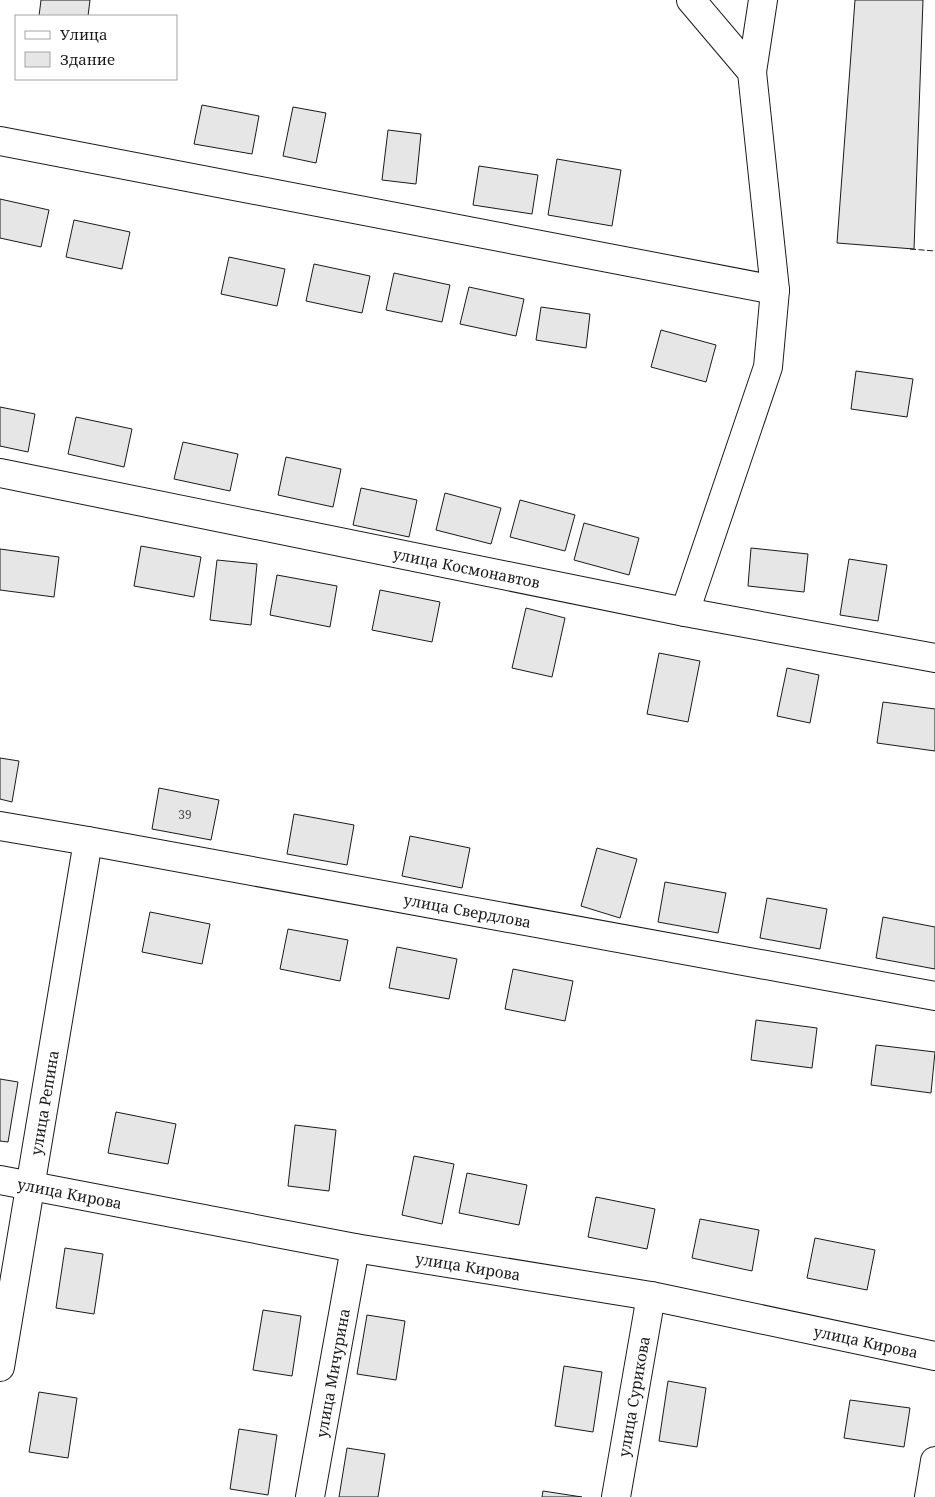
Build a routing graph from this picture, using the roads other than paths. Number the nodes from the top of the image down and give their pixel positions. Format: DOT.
graph roads {
  1 [pos="691,0"];
  2 [pos="763,0"];
  3 [pos="752,72"];
  4 [pos="0,141"];
  5 [pos="775,290"];
  6 [pos="0,473"];
  7 [pos="685,612"];
  8 [pos="935,658"];
  9 [pos="0,826"];
  10 [pos="88,841"];
  11 [pos="935,996"];
  12 [pos="0,1180"];
  13 [pos="30,1186"];
  14 [pos="355,1248"];
  15 [pos="651,1296"];
  16 [pos="935,1356"];
  17 [pos="0,1366"];
  18 [pos="935,1461"];
  19 [pos="310,1497"];
  20 [pos="616,1497"];
  21 [pos="929,1497"];
  1 -- 3 [label="street"];
  2 -- 3 [label="street"];
  3 -- 5 [label="street"];
  4 -- 5 [label="street"];
  5 -- 7 [label="street"];
  6 -- 7 [label="street, улица Космонавтов"];
  7 -- 8 [label="street, улица Космонавтов"];
  9 -- 10 [label="street, улица Свердлова"];
  10 -- 11 [label="street, улица Свердлова"];
  10 -- 13 [label="street, улица Репина"];
  12 -- 13 [label="street, улица Кирова"];
  13 -- 14 [label="street, улица Кирова"];
  13 -- 17 [label="street, улица Репина"];
  14 -- 15 [label="street, улица Кирова"];
  14 -- 19 [label="street, улица Мичурина"];
  15 -- 16 [label="street, улица Кирова"];
  15 -- 20 [label="street, улица Сурикова"];
  18 -- 21 [label="street"];
}
